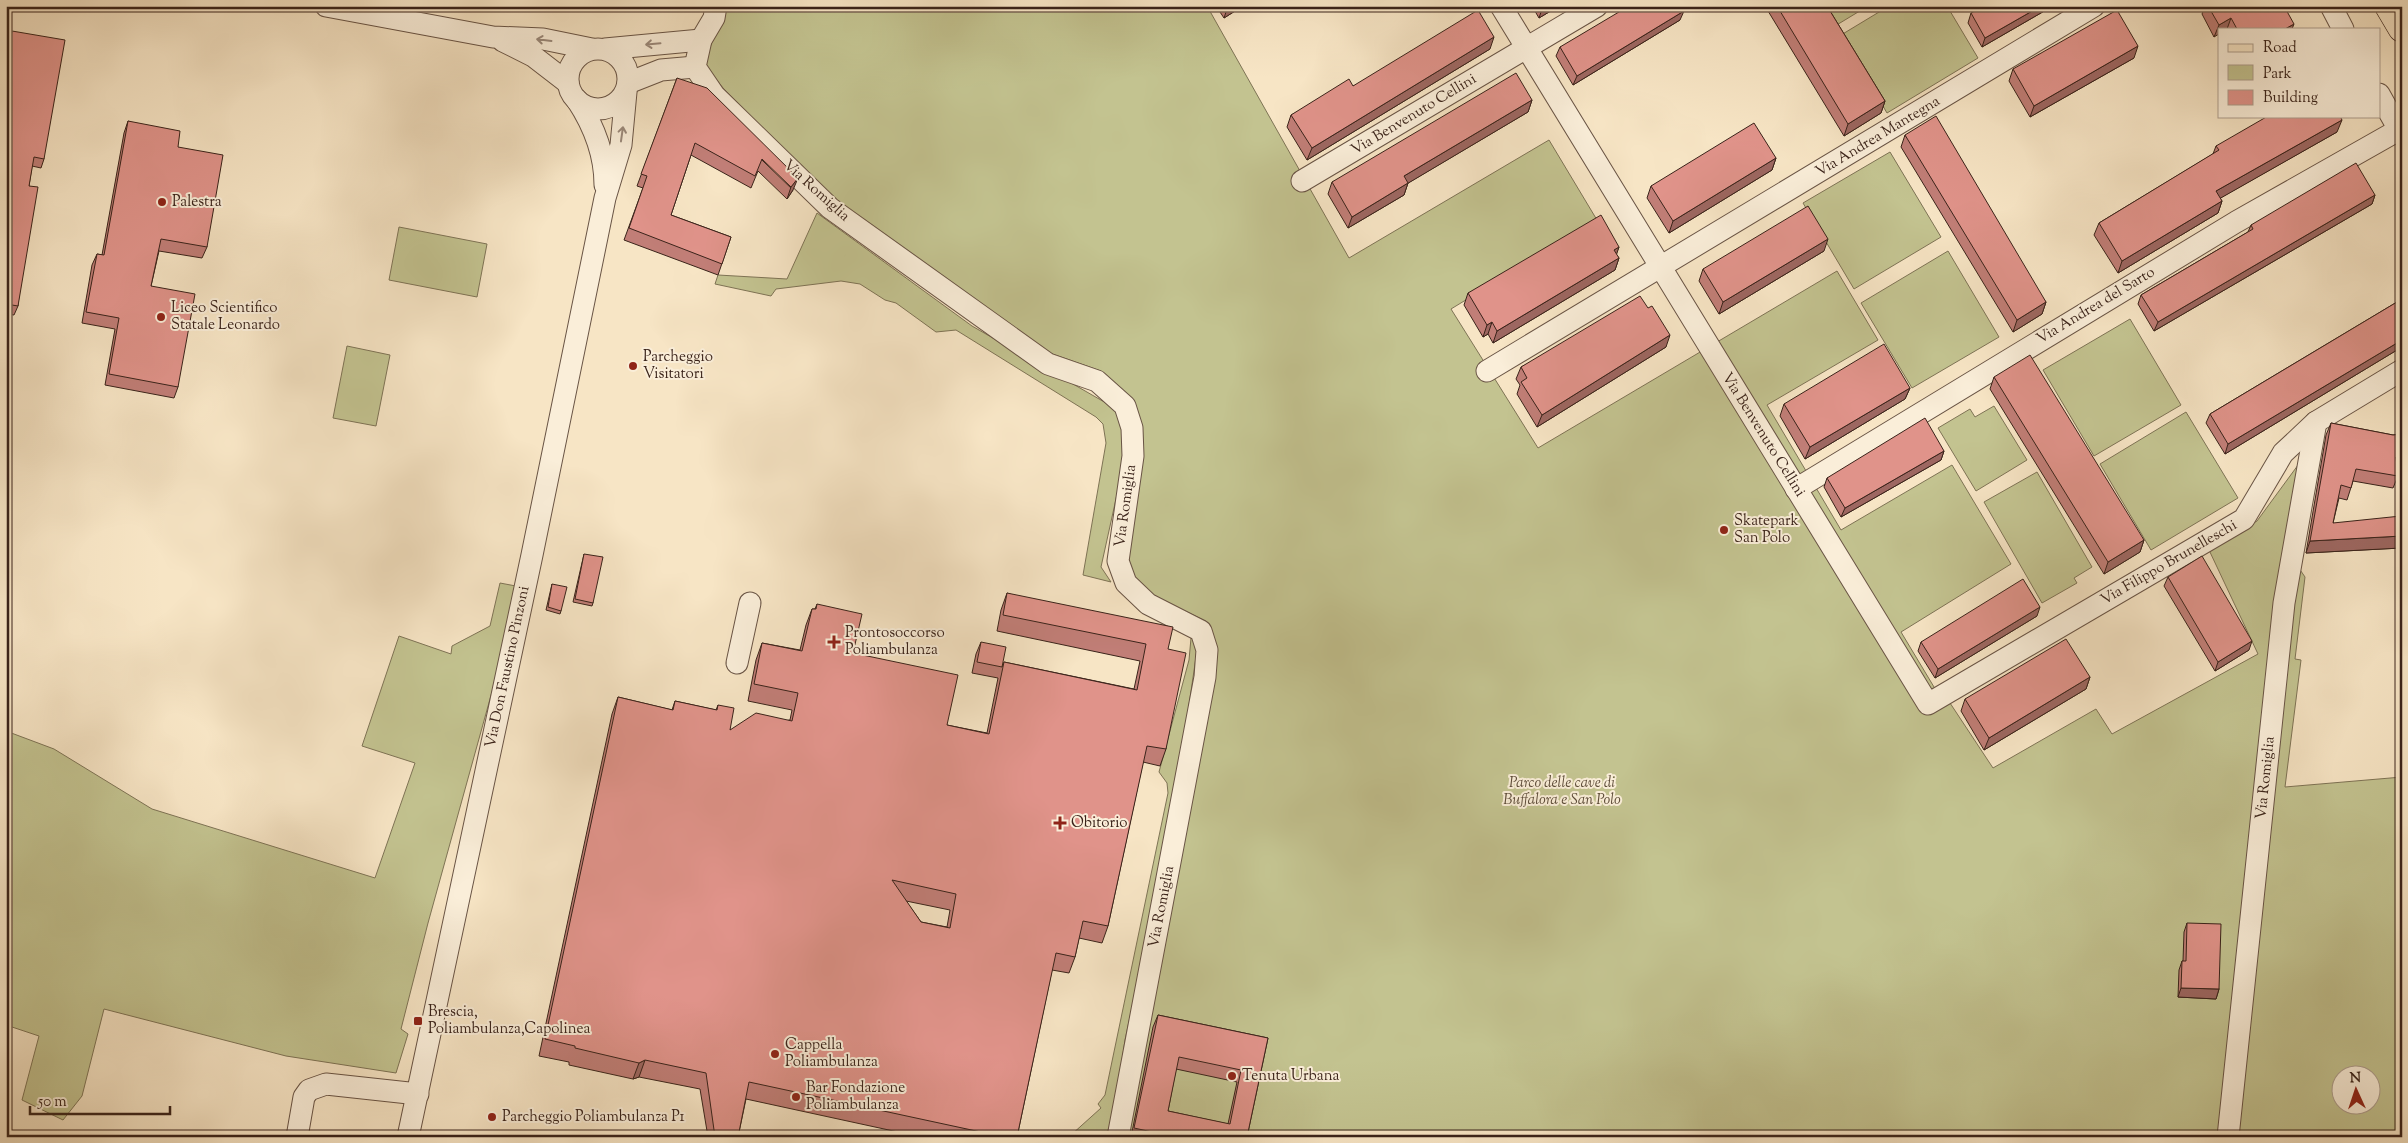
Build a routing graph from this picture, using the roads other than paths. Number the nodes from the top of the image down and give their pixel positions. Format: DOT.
graph roads {
  1 [pos="326,6"];
  2 [pos="716,6"];
  3 [pos="1501,6"];
  4 [pos="1597,6"];
  5 [pos="2094,6"];
  6 [pos="2331,6"];
  7 [pos="2389,6"];
  8 [pos="2343,28"];
  9 [pos="2402,28"];
  10 [pos="493,37"];
  11 [pos="701,40"];
  12 [pos="1527,48"];
  13 [pos="599,49"];
  14 [pos="695,67"];
  15 [pos="627,88"];
  16 [pos="573,92"];
  17 [pos="2380,96"];
  18 [pos="2401,130"];
  19 [pos="1302,182"];
  20 [pos="605,198"];
  21 [pos="1661,268"];
  22 [pos="2402,370"];
  23 [pos="1487,371"];
  24 [pos="2316,422"];
  25 [pos="1796,489"];
  26 [pos="750,603"];
  27 [pos="737,663"];
  28 [pos="1928,704"];
  29 [pos="418,1094"];
  30 [pos="297,1137"];
  31 [pos="408,1137"];
  32 [pos="1118,1137"];
  33 [pos="2228,1137"];
  1 -- 10 [label="street"];
  2 -- 11 [label="street"];
  3 -- 12 [label="street, Via Benvenuto Cellini"];
  4 -- 12 [label="street"];
  5 -- 21 [label="street, Via Andrea Mantegna"];
  6 -- 8 [label="street"];
  7 -- 9 [label="main road"];
  13 -- 10 [label="street, one-way"];
  10 -- 16 [label="street"];
  11 -- 13 [label="street, one-way"];
  11 -- 14 [label="street"];
  12 -- 19 [label="street, Via Benvenuto Cellini"];
  12 -- 21 [label="street, Via Benvenuto Cellini"];
  13 -- 15 [label="street"];
  13 -- 16 [label="street"];
  14 -- 15 [label="street"];
  14 -- 32 [label="street, Via Romiglia"];
  15 -- 16 [label="street"];
  20 -- 15 [label="street, Via Don Faustino Pinzoni, one-way"];
  16 -- 20 [label="street, Via Don Faustino Pinzoni"];
  17 -- 18 [label="street"];
  18 -- 25 [label="street, Via Andrea del Sarto"];
  20 -- 29 [label="street, Via Don Faustino Pinzoni"];
  21 -- 23 [label="street"];
  21 -- 25 [label="street, Via Benvenuto Cellini"];
  22 -- 24 [label="street, Via Filippo Brunelleschi"];
  24 -- 28 [label="street, Via Filippo Brunelleschi"];
  24 -- 33 [label="street, Via Romiglia"];
  25 -- 28 [label="street, Via Benvenuto Cellini"];
  26 -- 27 [label="street"];
  29 -- 30 [label="street"];
  29 -- 31 [label="street, Via Don Faustino Pinzoni"];
}
